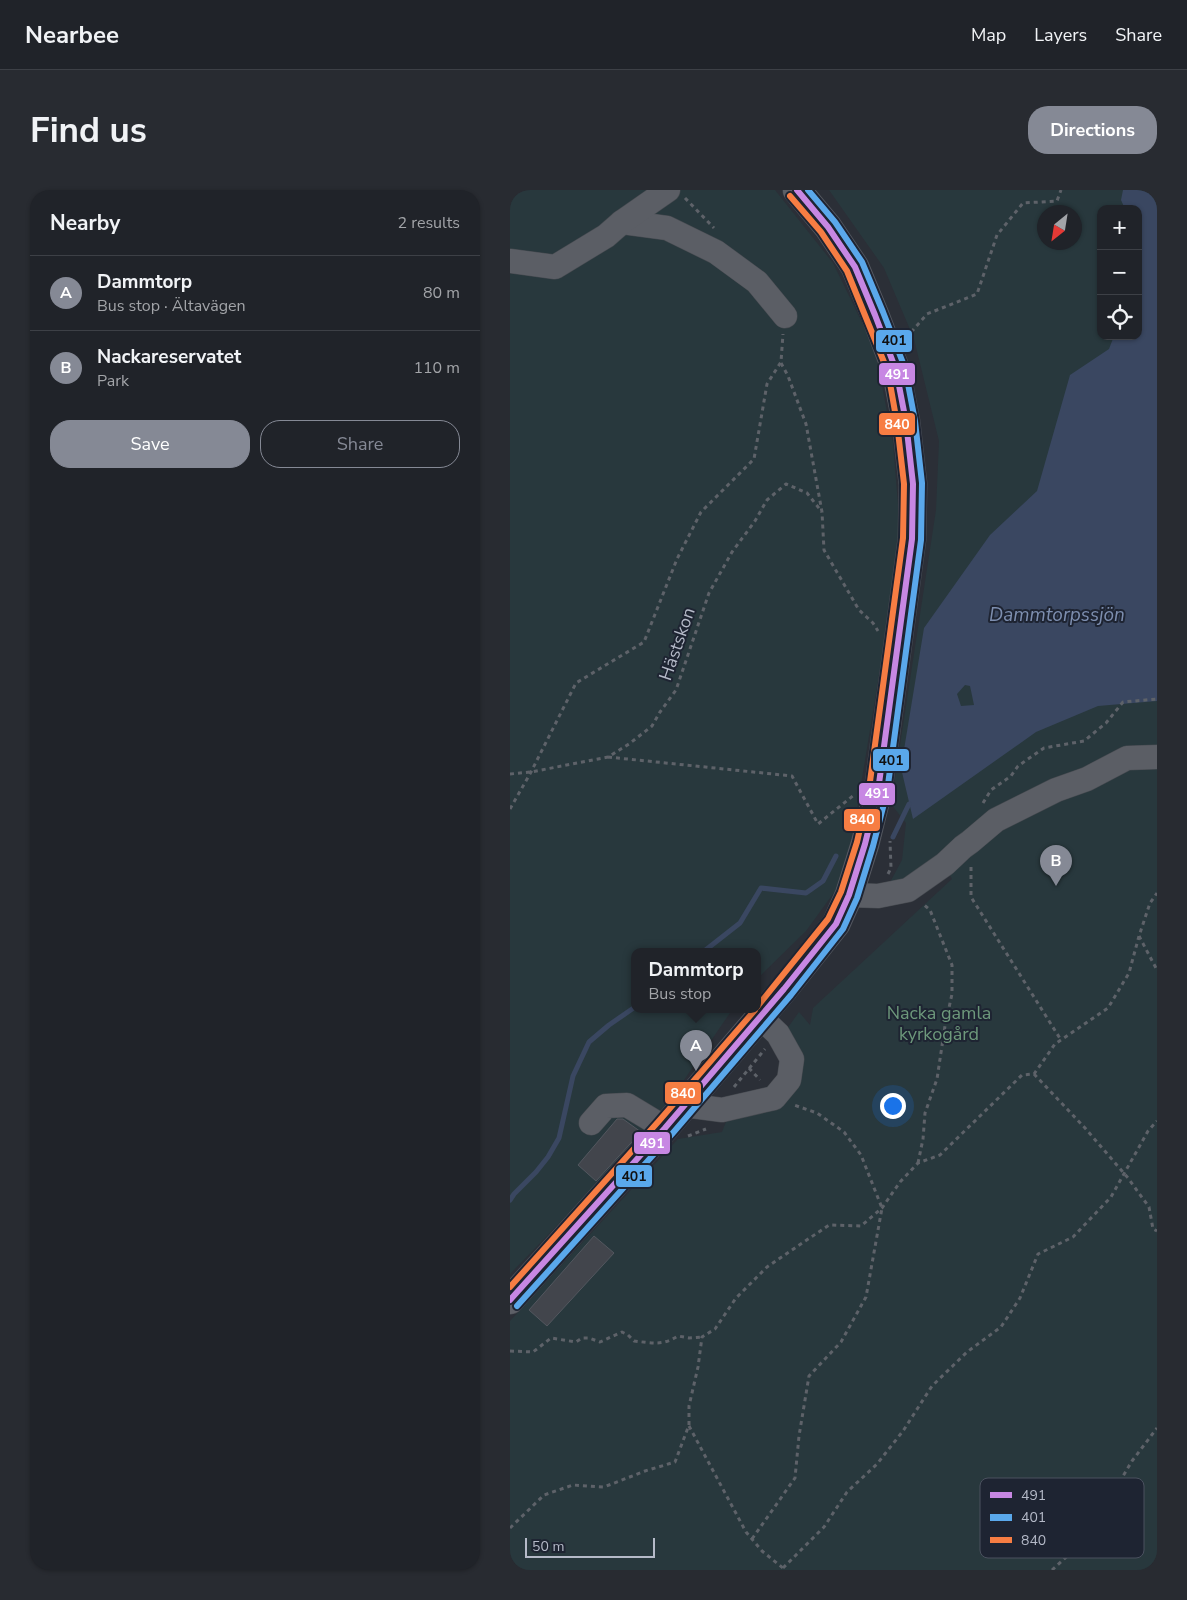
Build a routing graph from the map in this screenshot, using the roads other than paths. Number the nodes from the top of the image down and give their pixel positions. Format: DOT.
graph roads {
  1 [pos="668,190"];
  2 [pos="797,190"];
  3 [pos="622,222"];
  4 [pos="510,261"];
  5 [pos="785,316"];
  6 [pos="1157,757"];
  7 [pos="849,895"];
  8 [pos="760,1017"];
  9 [pos="684,1106"];
  10 [pos="591,1123"];
  11 [pos="665,1128"];
  12 [pos="510,1300"];
  1 -- 3 [label="street"];
  2 -- 7 [label="main road"];
  3 -- 4 [label="street"];
  3 -- 5 [label="street"];
  6 -- 7 [label="street"];
  7 -- 8 [label="main road"];
  8 -- 9 [label="main road"];
  8 -- 9 [label="street"];
  9 -- 11 [label="main road"];
  10 -- 11 [label="street"];
  11 -- 12 [label="main road"];
}
